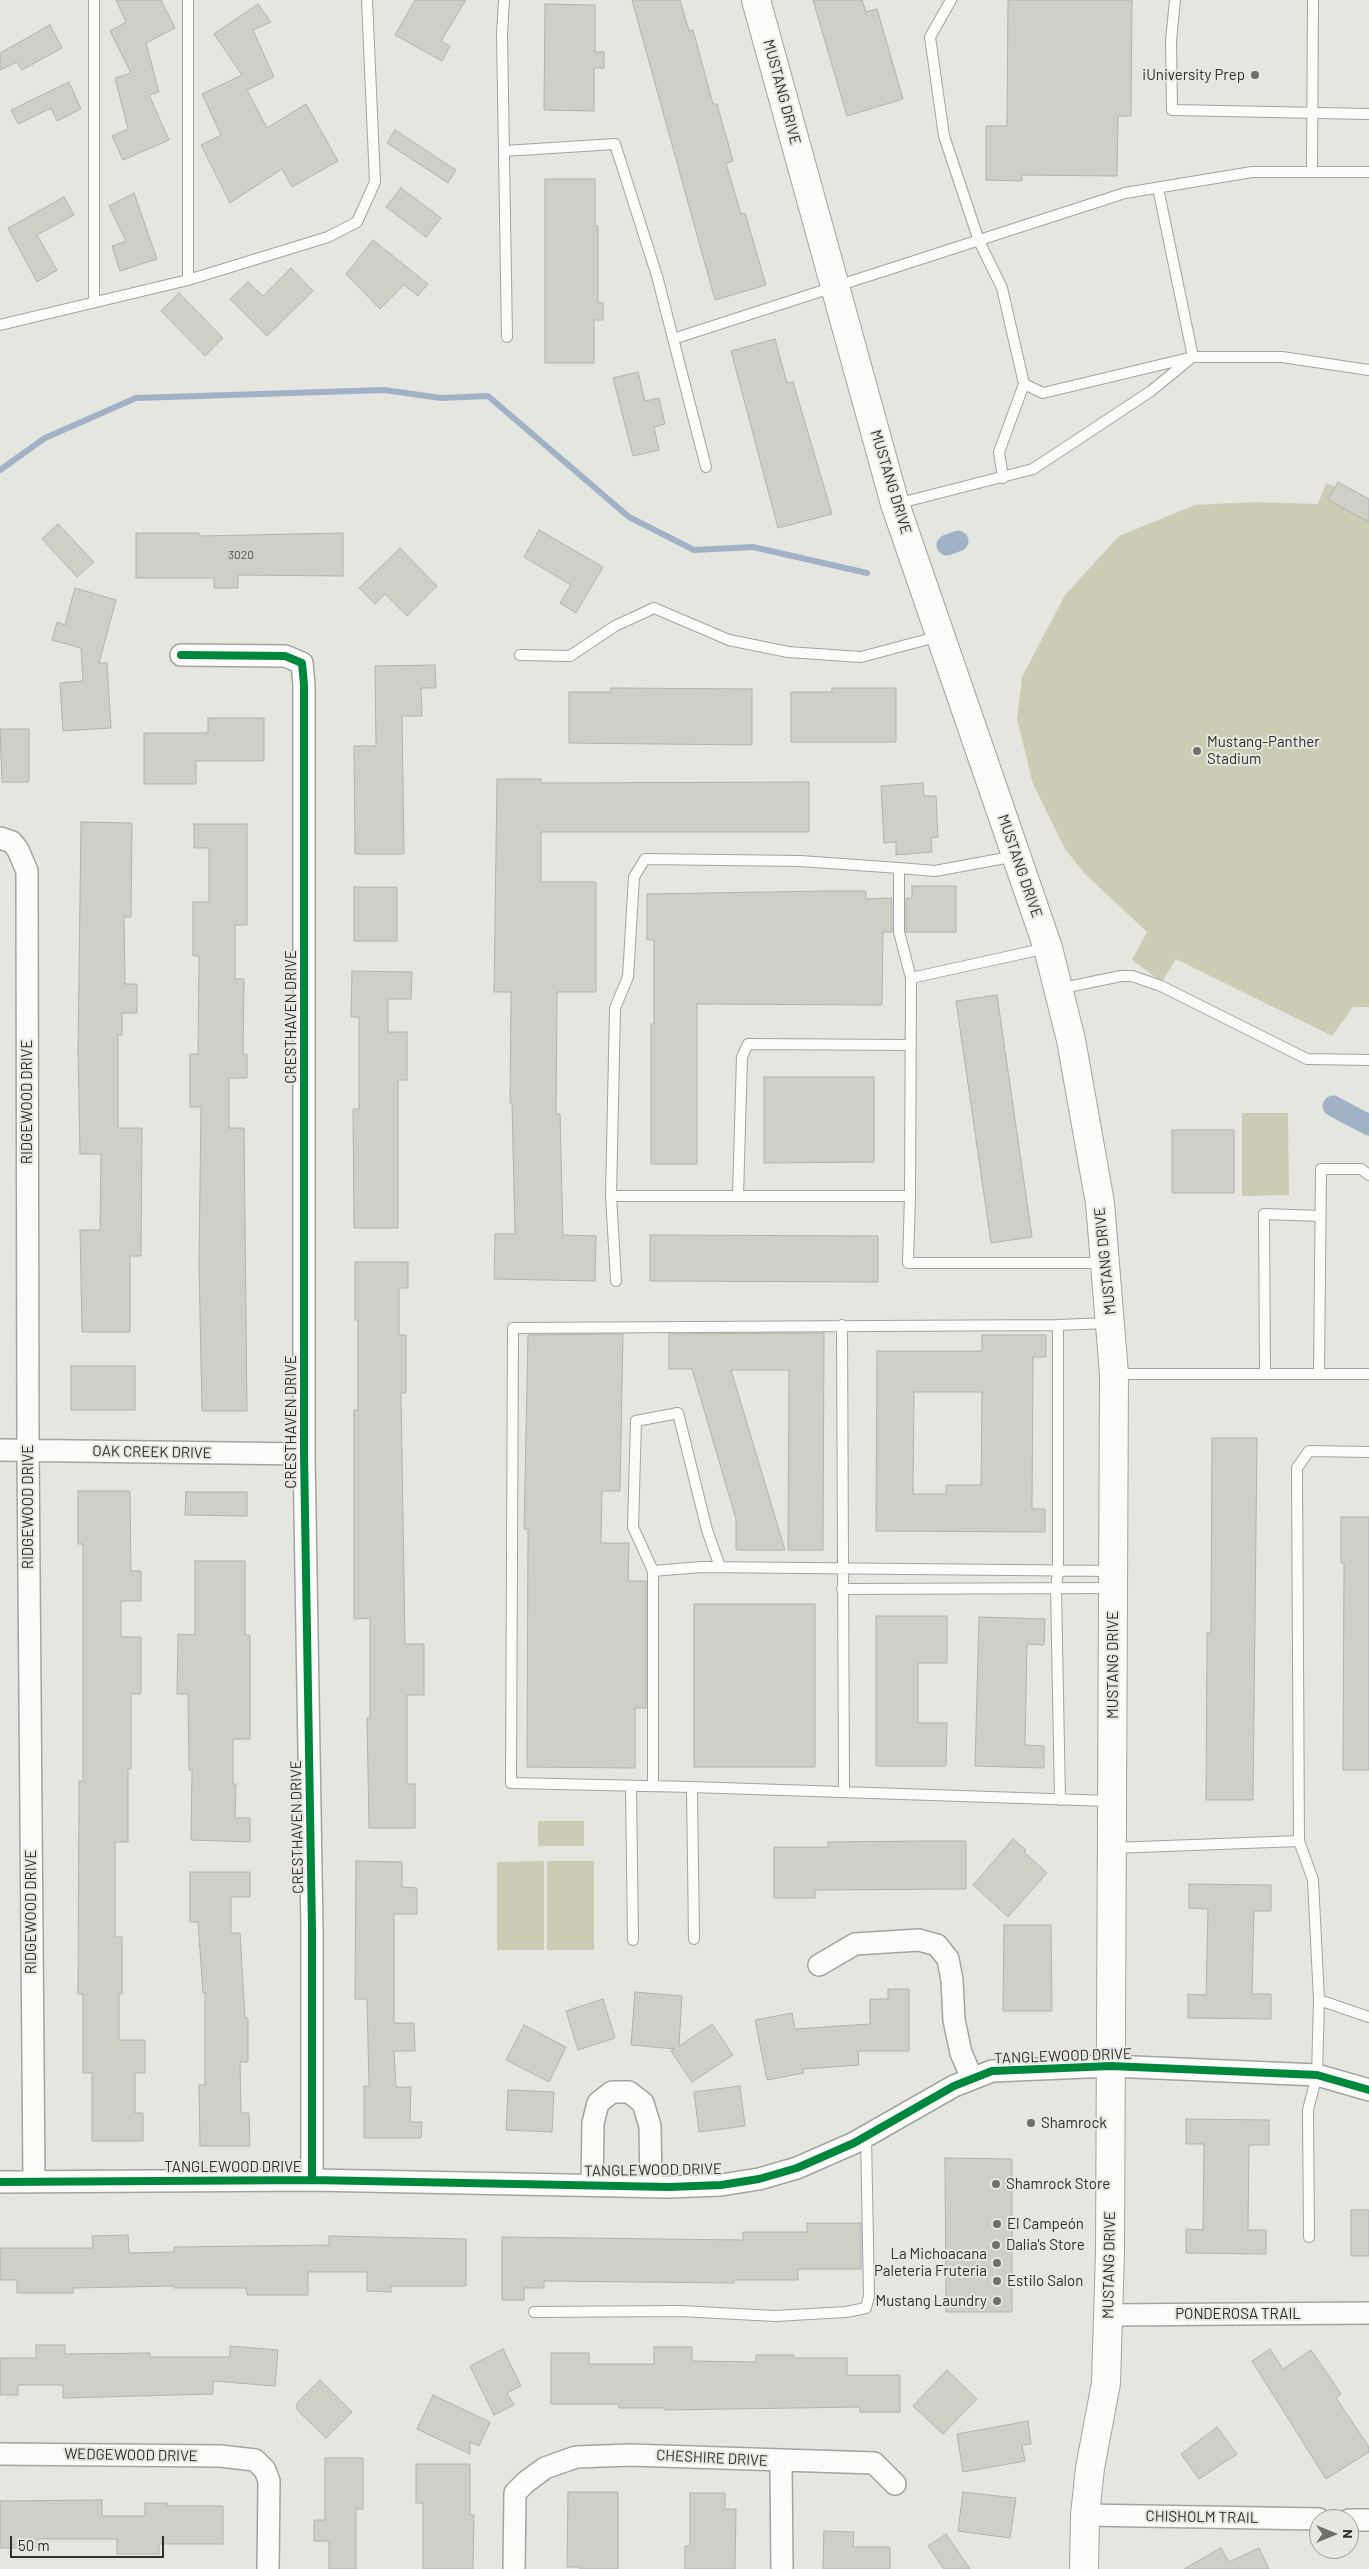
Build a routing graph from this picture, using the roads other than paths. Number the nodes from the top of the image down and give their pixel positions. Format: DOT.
graph roads {
  1 [pos="94,0"];
  2 [pos="188,0"];
  3 [pos="367,0"];
  4 [pos="504,0"];
  5 [pos="756,0"];
  6 [pos="950,0"];
  7 [pos="1174,0"];
  8 [pos="1313,0"];
  9 [pos="1313,113"];
  10 [pos="1369,114"];
  11 [pos="504,151"];
  12 [pos="1312,172"];
  13 [pos="1369,172"];
  14 [pos="1158,188"];
  15 [pos="978,241"];
  16 [pos="188,280"];
  17 [pos="836,288"];
  18 [pos="94,302"];
  19 [pos="0,325"];
  20 [pos="507,337"];
  21 [pos="673,339"];
  22 [pos="1192,357"];
  23 [pos="1369,370"];
  24 [pos="1024,384"];
  25 [pos="706,468"];
  26 [pos="1003,478"];
  27 [pos="895,504"];
  28 [pos="940,635"];
  29 [pos="520,655"];
  30 [pos="181,656"];
  31 [pos="3,839"];
  32 [pos="1017,856"];
  33 [pos="899,868"];
  34 [pos="1048,948"];
  35 [pos="912,978"];
  36 [pos="1058,989"];
  37 [pos="911,1045"];
  38 [pos="1369,1060"];
  39 [pos="1369,1175"];
  40 [pos="611,1196"];
  41 [pos="738,1196"];
  42 [pos="910,1196"];
  43 [pos="1320,1216"];
  44 [pos="1106,1263"];
  45 [pos="616,1281"];
  46 [pos="1111,1322"];
  47 [pos="842,1325"];
  48 [pos="1058,1326"];
  49 [pos="1114,1374"];
  50 [pos="1265,1374"];
  51 [pos="1319,1374"];
  52 [pos="1369,1374"];
  53 [pos="0,1450"];
  54 [pos="28,1450"];
  55 [pos="1369,1452"];
  56 [pos="304,1454"];
  57 [pos="720,1568"];
  58 [pos="842,1569"];
  59 [pos="653,1571"];
  60 [pos="1058,1571"];
  61 [pos="1114,1579"];
  62 [pos="1056,1588"];
  63 [pos="842,1589"];
  64 [pos="653,1786"];
  65 [pos="631,1787"];
  66 [pos="692,1787"];
  67 [pos="844,1792"];
  68 [pos="1060,1800"];
  69 [pos="1112,1801"];
  70 [pos="1299,1841"];
  71 [pos="1112,1848"];
  72 [pos="694,1939"];
  73 [pos="633,1940"];
  74 [pos="819,1965"];
  75 [pos="1319,2000"];
  76 [pos="1369,2017"];
  77 [pos="1111,2066"];
  78 [pos="1317,2075"];
  79 [pos="972,2078"];
  80 [pos="1369,2090"];
  81 [pos="866,2136"];
  82 [pos="312,2180"];
  83 [pos="0,2182"];
  84 [pos="34,2182"];
  85 [pos="592,2185"];
  86 [pos="650,2186"];
  87 [pos="1309,2237"];
  88 [pos="534,2312"];
  89 [pos="1369,2313"];
  90 [pos="1108,2315"];
  91 [pos="0,2454"];
  92 [pos="781,2462"];
  93 [pos="895,2484"];
  94 [pos="1085,2515"];
  95 [pos="1309,2519"];
  96 [pos="268,2569"];
  97 [pos="514,2569"];
  98 [pos="782,2569"];
  99 [pos="1084,2569"];
  1 -- 18 [label="lane"];
  2 -- 16 [label="lane"];
  3 -- 16 [label="lane"];
  4 -- 11 [label="lane"];
  5 -- 17 [label="main road, MUSTANG DRIVE"];
  6 -- 15 [label="lane"];
  7 -- 9 [label="lane"];
  8 -- 9 [label="lane"];
  9 -- 10 [label="lane"];
  9 -- 12 [label="lane"];
  11 -- 20 [label="lane"];
  11 -- 21 [label="lane"];
  12 -- 13 [label="lane"];
  12 -- 14 [label="lane"];
  14 -- 15 [label="lane"];
  14 -- 22 [label="lane"];
  15 -- 17 [label="lane"];
  15 -- 24 [label="lane"];
  16 -- 18 [label="lane"];
  17 -- 21 [label="lane"];
  17 -- 27 [label="main road, MUSTANG DRIVE"];
  18 -- 19 [label="lane"];
  21 -- 25 [label="lane"];
  22 -- 23 [label="lane"];
  22 -- 24 [label="lane"];
  22 -- 26 [label="lane"];
  24 -- 26 [label="lane"];
  26 -- 27 [label="lane"];
  27 -- 28 [label="main road, MUSTANG DRIVE"];
  28 -- 29 [label="lane"];
  28 -- 32 [label="main road, MUSTANG DRIVE"];
  30 -- 56 [label="street, CRESTHAVEN DRIVE"];
  31 -- 54 [label="street, RIDGEWOOD DRIVE"];
  32 -- 33 [label="lane"];
  32 -- 34 [label="main road, MUSTANG DRIVE"];
  33 -- 35 [label="lane"];
  33 -- 40 [label="lane"];
  34 -- 35 [label="lane"];
  34 -- 36 [label="main road, MUSTANG DRIVE"];
  35 -- 37 [label="lane"];
  36 -- 38 [label="lane"];
  36 -- 44 [label="main road, MUSTANG DRIVE"];
  37 -- 41 [label="lane"];
  37 -- 42 [label="lane"];
  39 -- 43 [label="lane"];
  40 -- 41 [label="lane"];
  40 -- 45 [label="lane"];
  41 -- 42 [label="lane"];
  42 -- 44 [label="lane"];
  43 -- 50 [label="lane"];
  43 -- 51 [label="lane"];
  44 -- 46 [label="main road, MUSTANG DRIVE"];
  46 -- 48 [label="lane"];
  46 -- 49 [label="main road, MUSTANG DRIVE"];
  47 -- 48 [label="lane"];
  47 -- 58 [label="lane"];
  47 -- 65 [label="lane"];
  48 -- 60 [label="lane"];
  49 -- 50 [label="lane"];
  49 -- 61 [label="main road, MUSTANG DRIVE"];
  50 -- 51 [label="lane"];
  51 -- 52 [label="lane"];
  53 -- 54 [label="street, OAK CREEK DRIVE"];
  54 -- 56 [label="street, OAK CREEK DRIVE"];
  54 -- 84 [label="street, RIDGEWOOD DRIVE"];
  55 -- 70 [label="lane"];
  56 -- 82 [label="street, CRESTHAVEN DRIVE"];
  57 -- 58 [label="lane"];
  57 -- 59 [label="lane"];
  57 -- 59 [label="lane"];
  58 -- 60 [label="lane"];
  58 -- 63 [label="lane"];
  59 -- 64 [label="lane"];
  60 -- 61 [label="lane"];
  60 -- 62 [label="lane"];
  61 -- 62 [label="lane"];
  61 -- 69 [label="main road, MUSTANG DRIVE"];
  62 -- 63 [label="lane"];
  62 -- 68 [label="lane"];
  63 -- 67 [label="lane"];
  64 -- 65 [label="lane"];
  64 -- 66 [label="lane"];
  65 -- 73 [label="lane"];
  66 -- 67 [label="lane"];
  66 -- 72 [label="lane"];
  67 -- 68 [label="lane"];
  68 -- 69 [label="lane"];
  69 -- 71 [label="main road, MUSTANG DRIVE"];
  70 -- 71 [label="lane"];
  70 -- 75 [label="lane"];
  71 -- 77 [label="main road, MUSTANG DRIVE"];
  74 -- 79 [label="street"];
  75 -- 76 [label="lane"];
  75 -- 78 [label="lane"];
  77 -- 78 [label="street, TANGLEWOOD DRIVE"];
  77 -- 79 [label="street, TANGLEWOOD DRIVE"];
  77 -- 90 [label="main road, MUSTANG DRIVE"];
  78 -- 80 [label="street, TANGLEWOOD DRIVE"];
  78 -- 87 [label="lane"];
  79 -- 81 [label="street, TANGLEWOOD DRIVE"];
  81 -- 86 [label="street, TANGLEWOOD DRIVE"];
  81 -- 88 [label="lane"];
  82 -- 84 [label="street, TANGLEWOOD DRIVE"];
  82 -- 85 [label="street, TANGLEWOOD DRIVE"];
  83 -- 84 [label="street, TANGLEWOOD DRIVE"];
  85 -- 86 [label="street, TANGLEWOOD DRIVE"];
  85 -- 86 [label="street"];
  89 -- 90 [label="street, PONDEROSA TRAIL"];
  90 -- 94 [label="main road, MUSTANG DRIVE"];
  91 -- 96 [label="street, WEDGEWOOD DRIVE"];
  92 -- 93 [label="street, CHESHIRE DRIVE"];
  92 -- 97 [label="street, CHESHIRE DRIVE"];
  92 -- 98 [label="street"];
  94 -- 95 [label="street, CHISHOLM TRAIL"];
  94 -- 99 [label="main road, MUSTANG DRIVE"];
}
